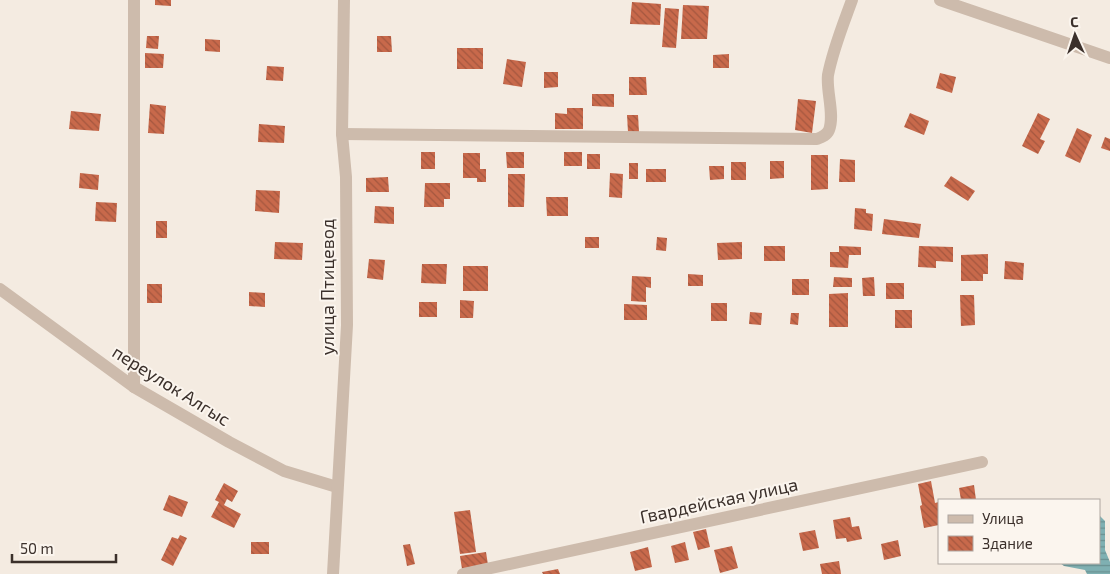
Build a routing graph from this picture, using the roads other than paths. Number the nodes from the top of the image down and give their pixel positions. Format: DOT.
graph roads {
  1 [pos="134,0"];
  2 [pos="344,0"];
  3 [pos="852,0"];
  4 [pos="940,0"];
  5 [pos="1110,58"];
  6 [pos="342,134"];
  7 [pos="0,289"];
  8 [pos="134,387"];
  9 [pos="982,462"];
  10 [pos="337,487"];
  11 [pos="333,574"];
  12 [pos="463,574"];
  1 -- 8 [label="street"];
  2 -- 6 [label="street, улица Птицевод"];
  3 -- 6 [label="street"];
  4 -- 5 [label="street"];
  6 -- 10 [label="street, улица Птицевод"];
  7 -- 8 [label="street, переулок Алгыс"];
  8 -- 10 [label="street, переулок Алгыс"];
  9 -- 12 [label="street, Гвардейская улица"];
  10 -- 11 [label="street, улица Птицевод"];
}
